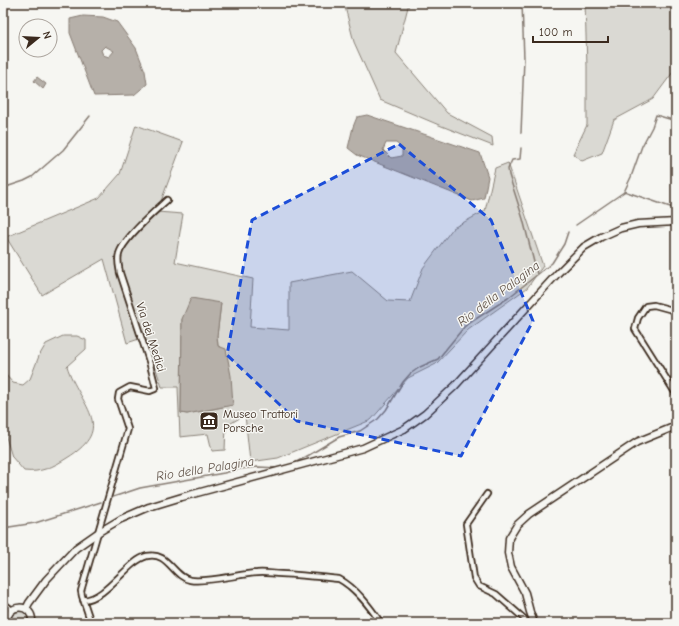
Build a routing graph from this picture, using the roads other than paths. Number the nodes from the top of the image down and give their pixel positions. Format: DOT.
graph roads {
  1 [pos="166,200"];
  2 [pos="676,222"];
  3 [pos="676,311"];
  4 [pos="676,394"];
  5 [pos="676,426"];
  6 [pos="487,494"];
  7 [pos="99,532"];
  8 [pos="83,600"];
  9 [pos="3,603"];
  10 [pos="26,609"];
  11 [pos="12,610"];
  12 [pos="7,623"];
  13 [pos="32,623"];
  14 [pos="91,623"];
  15 [pos="381,623"];
  16 [pos="532,623"];
  1 -- 7 [label="street, Via dei Medici"];
  2 -- 7 [label="main road"];
  3 -- 4 [label="street"];
  5 -- 16 [label="main road"];
  6 -- 16 [label="street"];
  7 -- 8 [label="street, Via dei Medici"];
  7 -- 10 [label="main road"];
  8 -- 14 [label="street, Via dei Medici"];
  8 -- 15 [label="street"];
  9 -- 11 [label="street"];
  10 -- 11 [label="main road"];
  10 -- 13 [label="main road"];
  11 -- 12 [label="main road"];
}
